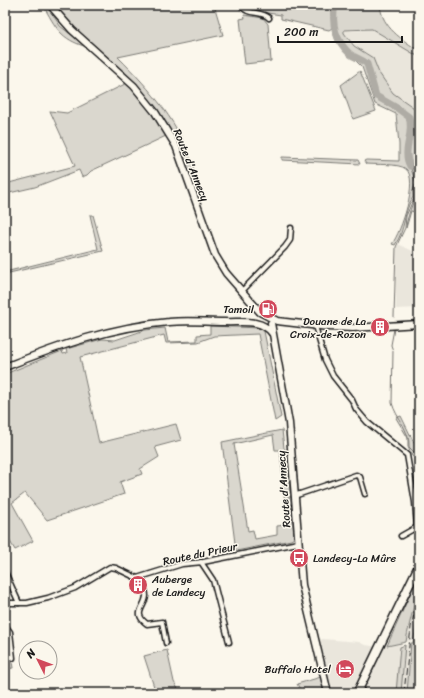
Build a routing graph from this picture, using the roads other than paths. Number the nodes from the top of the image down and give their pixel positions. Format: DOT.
graph roads {
  1 [pos="50,5"];
  2 [pos="241,5"];
  3 [pos="269,18"];
  4 [pos="290,228"];
  5 [pos="242,291"];
  6 [pos="267,321"];
  7 [pos="419,324"];
  8 [pos="315,326"];
  9 [pos="5,367"];
  10 [pos="365,494"];
  11 [pos="294,496"];
  12 [pos="401,536"];
  13 [pos="298,543"];
  14 [pos="201,562"];
  15 [pos="419,565"];
  16 [pos="5,572"];
  17 [pos="141,578"];
  18 [pos="19,603"];
  19 [pos="5,613"];
  20 [pos="5,624"];
  21 [pos="229,642"];
  22 [pos="166,643"];
  23 [pos="13,658"];
  24 [pos="328,693"];
  25 [pos="357,693"];
  1 -- 5 [label="street, Route d'Annecy"];
  2 -- 3 [label="street"];
  4 -- 5 [label="street"];
  5 -- 6 [label="street, Route d'Annecy"];
  6 -- 8 [label="street"];
  6 -- 9 [label="street"];
  6 -- 11 [label="street, Route d'Annecy"];
  7 -- 8 [label="street"];
  8 -- 12 [label="street"];
  10 -- 11 [label="street"];
  11 -- 13 [label="street, Route d'Annecy"];
  13 -- 14 [label="street, Route du Prieur"];
  13 -- 24 [label="street, Route d'Annecy"];
  14 -- 17 [label="street, Route du Prieur"];
  14 -- 21 [label="street"];
  15 -- 25 [label="main road"];
  16 -- 18 [label="street"];
  17 -- 18 [label="street"];
  17 -- 22 [label="street"];
  18 -- 19 [label="street"];
  20 -- 23 [label="street"];
}
